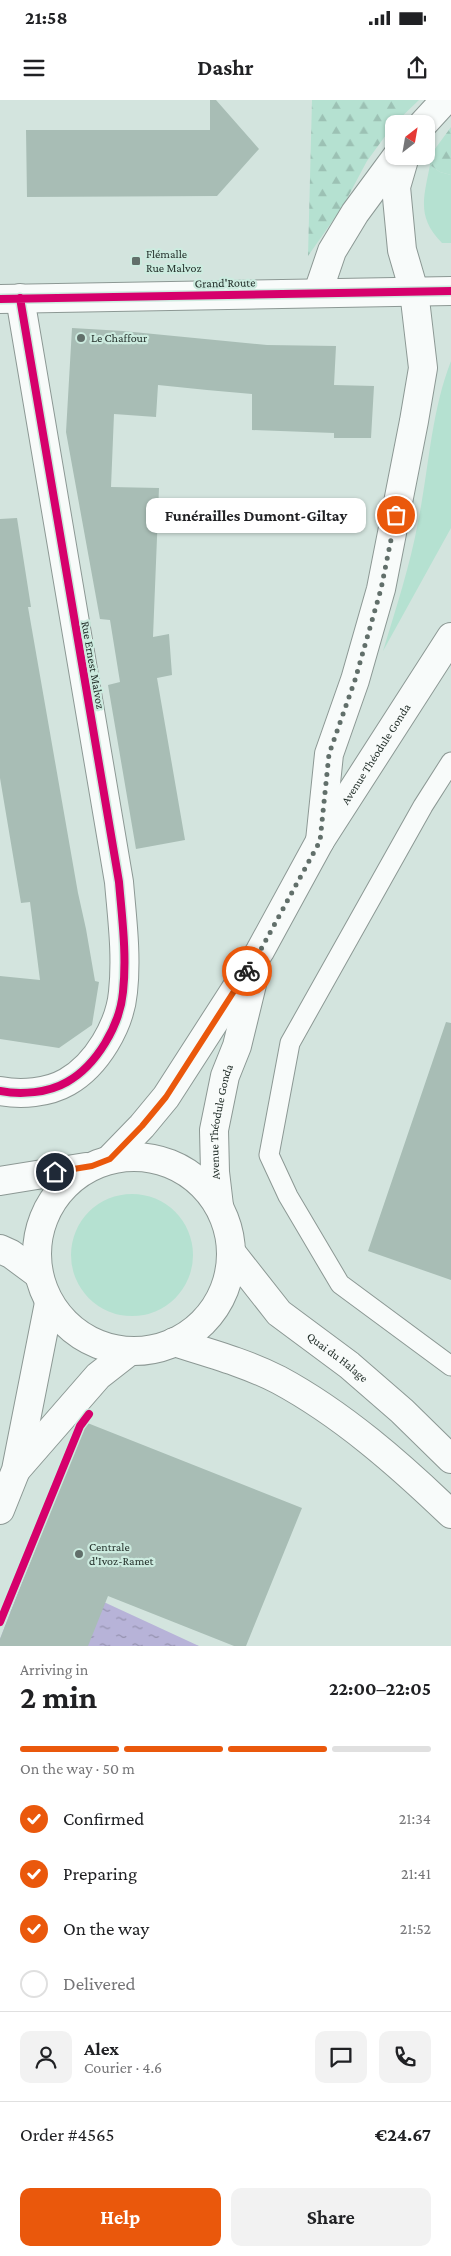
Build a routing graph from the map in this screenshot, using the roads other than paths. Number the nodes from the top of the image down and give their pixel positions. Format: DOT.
graph roads {
  1 [pos="445,100"];
  2 [pos="431,115"];
  3 [pos="390,165"];
  4 [pos="402,165"];
  5 [pos="414,291"];
  6 [pos="451,291"];
  7 [pos="318,292"];
  8 [pos="10,298"];
  9 [pos="451,637"];
  10 [pos="451,762"];
  11 [pos="320,841"];
  12 [pos="260,951"];
  13 [pos="0,1091"];
  14 [pos="101,1162"];
  15 [pos="0,1181"];
  16 [pos="219,1208"];
  17 [pos="0,1249"];
  18 [pos="231,1252"];
  19 [pos="38,1274"];
  20 [pos="49,1302"];
  21 [pos="174,1342"];
  22 [pos="130,1351"];
  23 [pos="451,1366"];
  24 [pos="451,1459"];
  25 [pos="16,1470"];
  26 [pos="0,1510"];
  27 [pos="451,1514"];
  1 -- 2 [label="main road"];
  3 -- 7 [label="main road"];
  4 -- 5 [label="main road"];
  5 -- 6 [label="main road, Grand'Route"];
  5 -- 7 [label="main road, Grand'Route"];
  5 -- 11 [label="main road"];
  7 -- 8 [label="main road, Grand'Route"];
  8 -- 13 [label="main road, Rue Ernest Malvoz"];
  9 -- 11 [label="main road, Avenue Théodule Gonda"];
  10 -- 23 [label="lane"];
  11 -- 12 [label="main road, Avenue Théodule Gonda"];
  12 -- 14 [label="main road, Avenue Théodule Gonda"];
  12 -- 16 [label="main road, Avenue Théodule Gonda"];
  14 -- 15 [label="main road"];
  14 -- 16 [label="main road"];
  14 -- 19 [label="main road, Avenue Théodule Gonda"];
  16 -- 18 [label="main road"];
  17 -- 19 [label="main road"];
  18 -- 21 [label="main road"];
  18 -- 24 [label="main road, Quai du Halage"];
  19 -- 20 [label="main road"];
  20 -- 22 [label="main road"];
  20 -- 25 [label="main road"];
  21 -- 22 [label="main road"];
  21 -- 27 [label="main road"];
  22 -- 25 [label="main road"];
  25 -- 26 [label="main road"];
}
